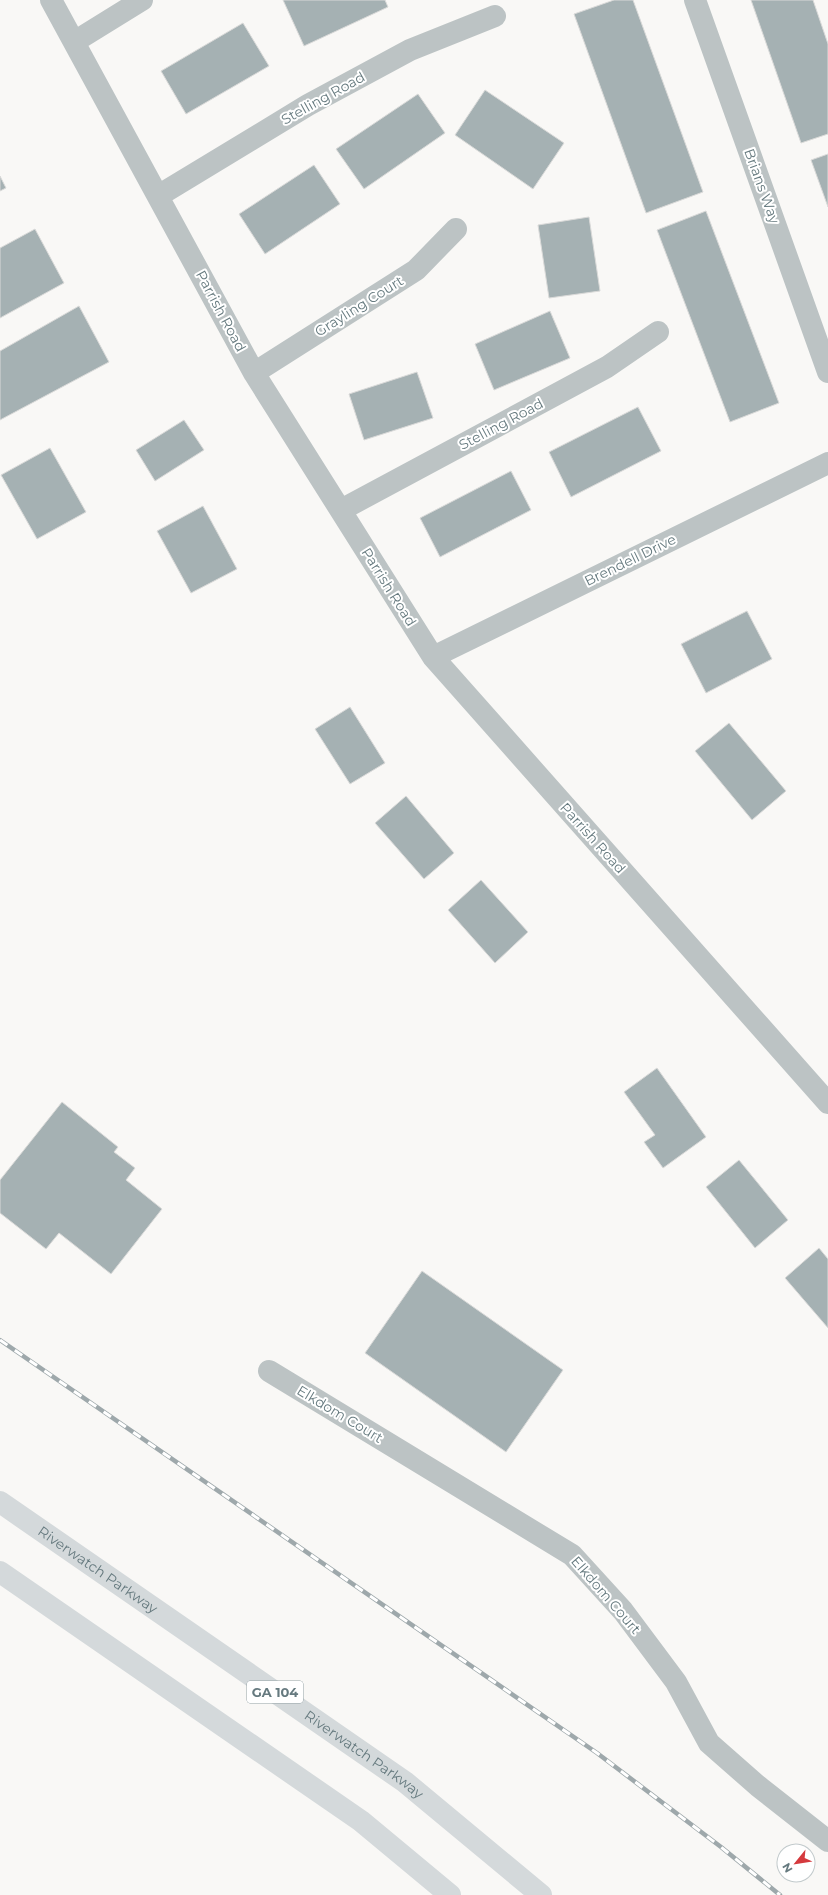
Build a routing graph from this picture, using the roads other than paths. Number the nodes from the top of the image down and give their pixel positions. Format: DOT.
graph roads {
  1 [pos="51,0"];
  2 [pos="142,0"];
  3 [pos="696,0"];
  4 [pos="496,16"];
  5 [pos="74,42"];
  6 [pos="158,196"];
  7 [pos="456,229"];
  8 [pos="658,332"];
  9 [pos="254,372"];
  10 [pos="828,372"];
  11 [pos="828,463"];
  12 [pos="341,510"];
  13 [pos="433,657"];
  14 [pos="828,1103"];
  15 [pos="269,1371"];
  16 [pos="0,1502"];
  17 [pos="0,1572"];
  18 [pos="828,1841"];
  19 [pos="450,1895"];
  20 [pos="541,1895"];
  1 -- 5 [label="street, Parrish Road"];
  2 -- 5 [label="street"];
  3 -- 10 [label="street, Brians Way"];
  4 -- 6 [label="street, Stelling Road"];
  5 -- 6 [label="street, Parrish Road"];
  6 -- 9 [label="street, Parrish Road"];
  7 -- 9 [label="street, Grayling Court"];
  8 -- 12 [label="street, Stelling Road"];
  9 -- 12 [label="street, Parrish Road"];
  11 -- 13 [label="street, Brendell Drive"];
  12 -- 13 [label="street, Parrish Road"];
  13 -- 14 [label="street, Parrish Road"];
  15 -- 18 [label="street, Elkdom Court"];
  16 -- 20 [label="main road, Riverwatch Parkway / GA 104"];
  17 -- 19 [label="main road"];
}
